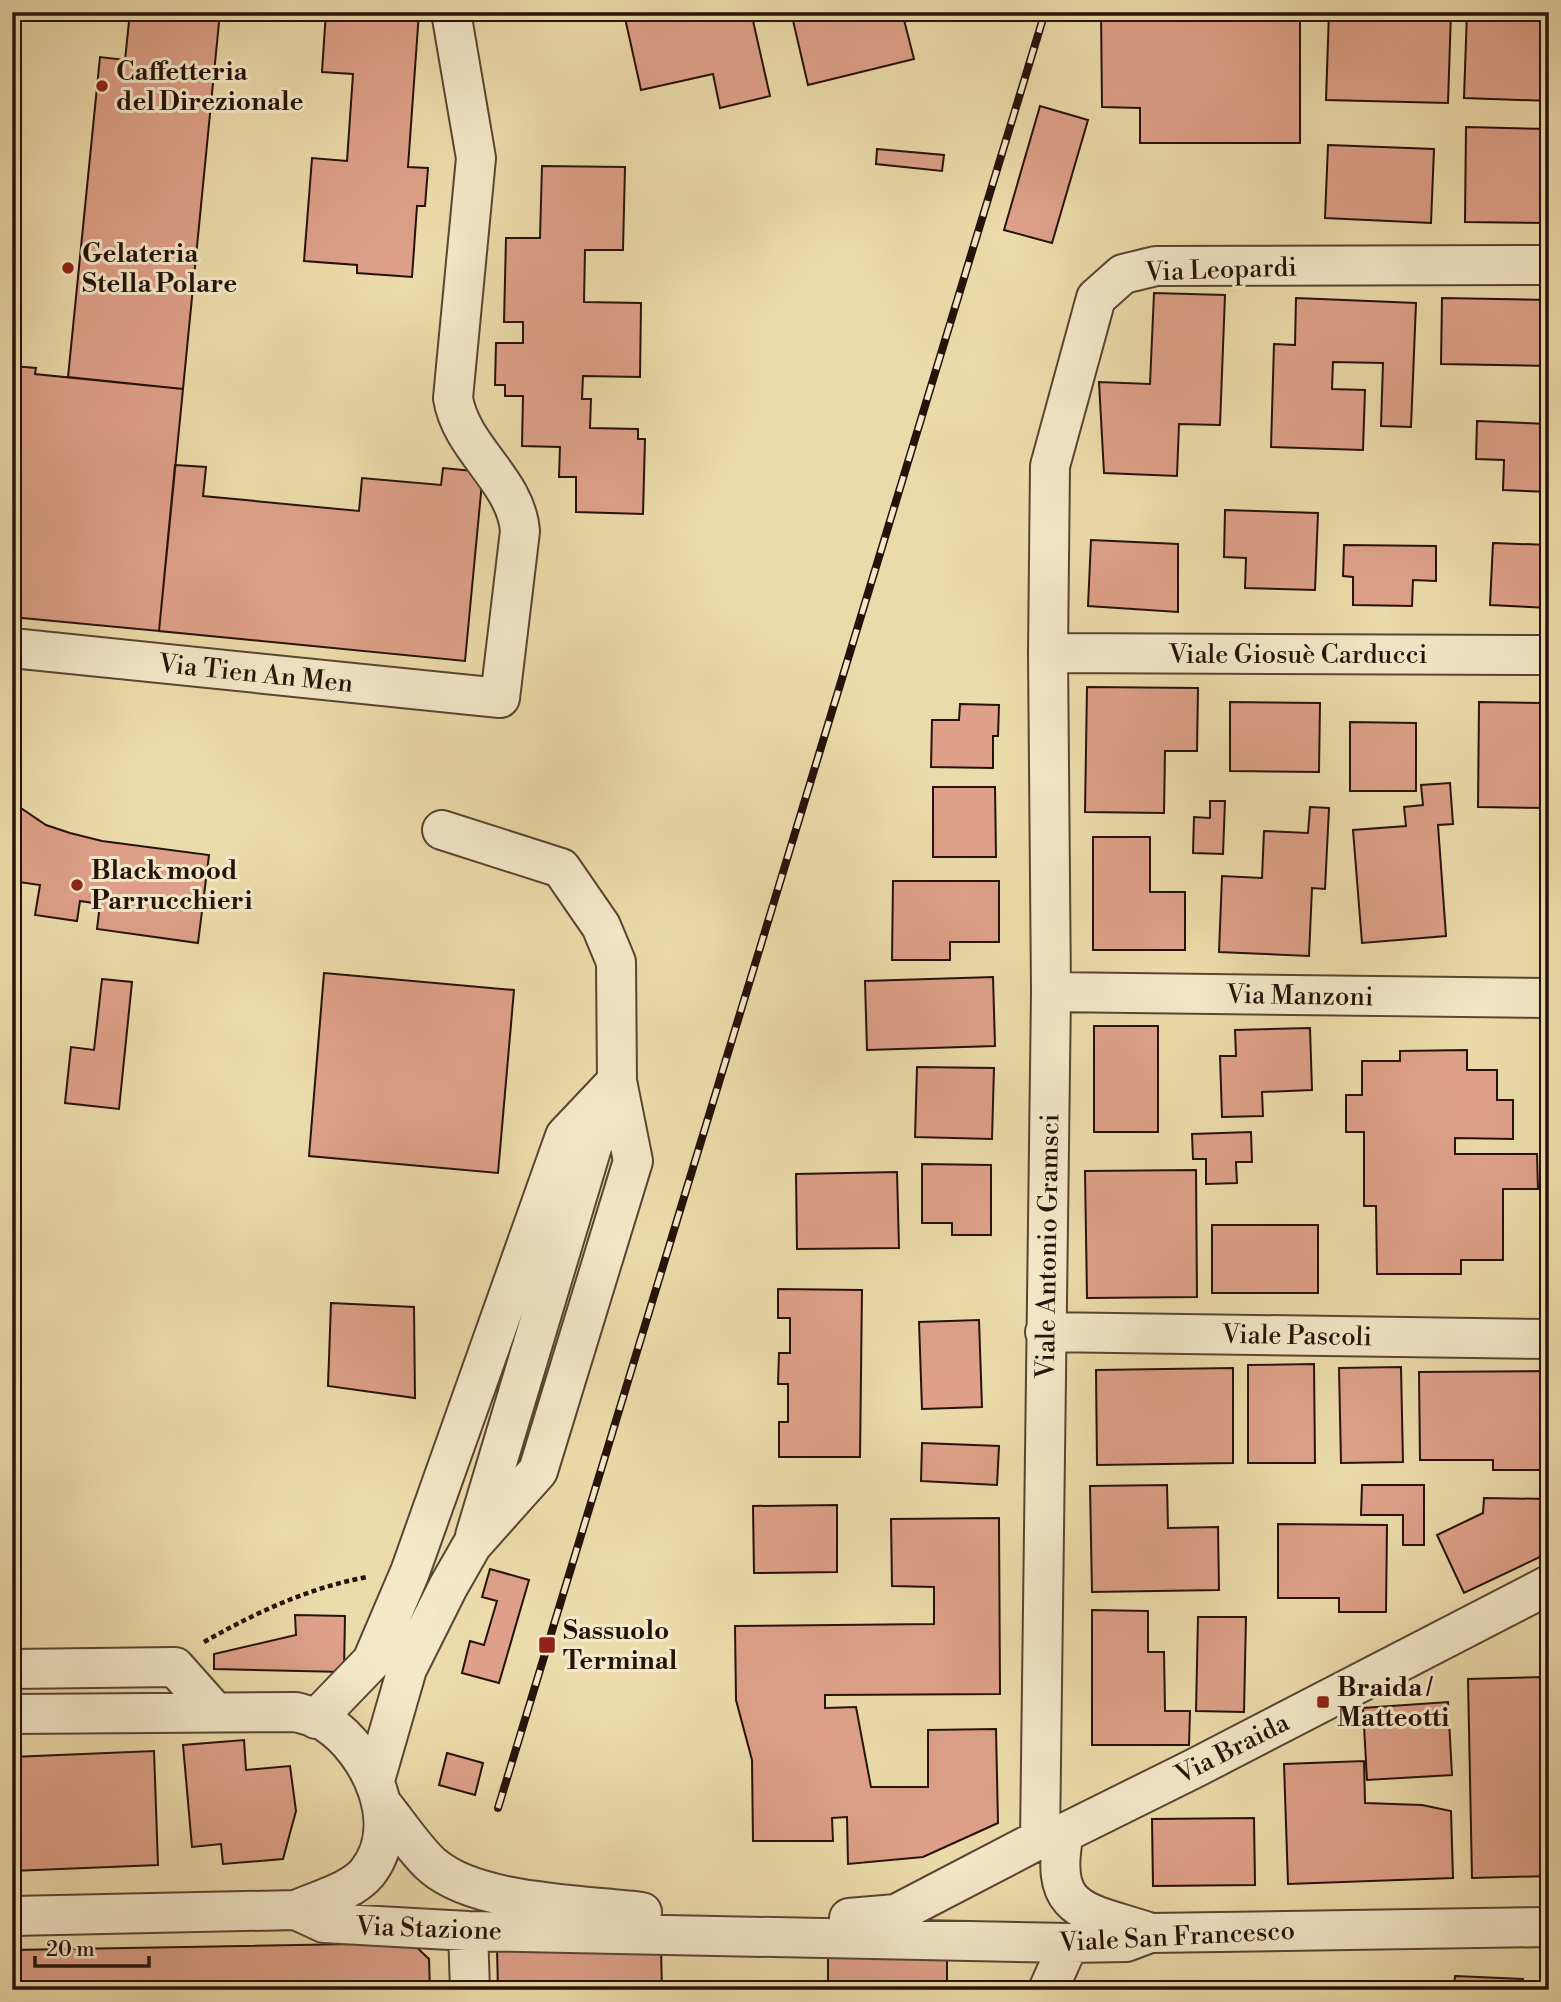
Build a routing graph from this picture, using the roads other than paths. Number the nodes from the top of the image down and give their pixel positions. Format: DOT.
graph roads {
  1 [pos="451,12"];
  2 [pos="1549,265"];
  3 [pos="12,648"];
  4 [pos="1048,653"];
  5 [pos="1549,654"];
  6 [pos="442,830"];
  7 [pos="1051,992"];
  8 [pos="1549,998"];
  9 [pos="617,1081"];
  10 [pos="1045,1332"];
  11 [pos="1549,1339"];
  12 [pos="1549,1585"];
  13 [pos="390,1620"];
  14 [pos="424,1635"];
  15 [pos="12,1669"];
  16 [pos="215,1712"];
  17 [pos="12,1714"];
  18 [pos="316,1719"];
  19 [pos="378,1791"];
  20 [pos="1052,1836"];
  21 [pos="296,1910"];
  22 [pos="12,1916"];
  23 [pos="1549,1927"];
  24 [pos="848,1928"];
  25 [pos="468,1931"];
  26 [pos="1150,1933"];
  27 [pos="1069,1943"];
  28 [pos="470,1990"];
  29 [pos="1048,1990"];
  1 -- 3 [label="street, Via Tien An Men"];
  2 -- 4 [label="street, Via Leopardi"];
  4 -- 5 [label="street, Viale Giosuè Carducci"];
  4 -- 7 [label="street, Viale Antonio Gramsci"];
  6 -- 9 [label="street"];
  7 -- 8 [label="street, Via Manzoni"];
  7 -- 10 [label="street, Viale Antonio Gramsci"];
  9 -- 13 [label="street"];
  9 -- 14 [label="street"];
  10 -- 11 [label="street, Viale Pascoli"];
  10 -- 20 [label="street, Viale Antonio Gramsci"];
  12 -- 20 [label="street, Via Braida"];
  13 -- 14 [label="street"];
  13 -- 18 [label="street"];
  14 -- 19 [label="street"];
  15 -- 16 [label="street"];
  16 -- 17 [label="street"];
  16 -- 18 [label="street"];
  18 -- 19 [label="street, Via Stazione"];
  19 -- 21 [label="street"];
  19 -- 24 [label="street, Via Stazione"];
  20 -- 24 [label="street, Via Braida"];
  20 -- 26 [label="street"];
  21 -- 22 [label="street, Via Stazione"];
  21 -- 25 [label="street, Via Stazione"];
  23 -- 26 [label="street, Viale San Francesco"];
  24 -- 25 [label="street, Via Stazione"];
  24 -- 27 [label="street, Viale San Francesco"];
  25 -- 28 [label="street"];
  26 -- 27 [label="street, Viale San Francesco"];
  27 -- 29 [label="street"];
}
